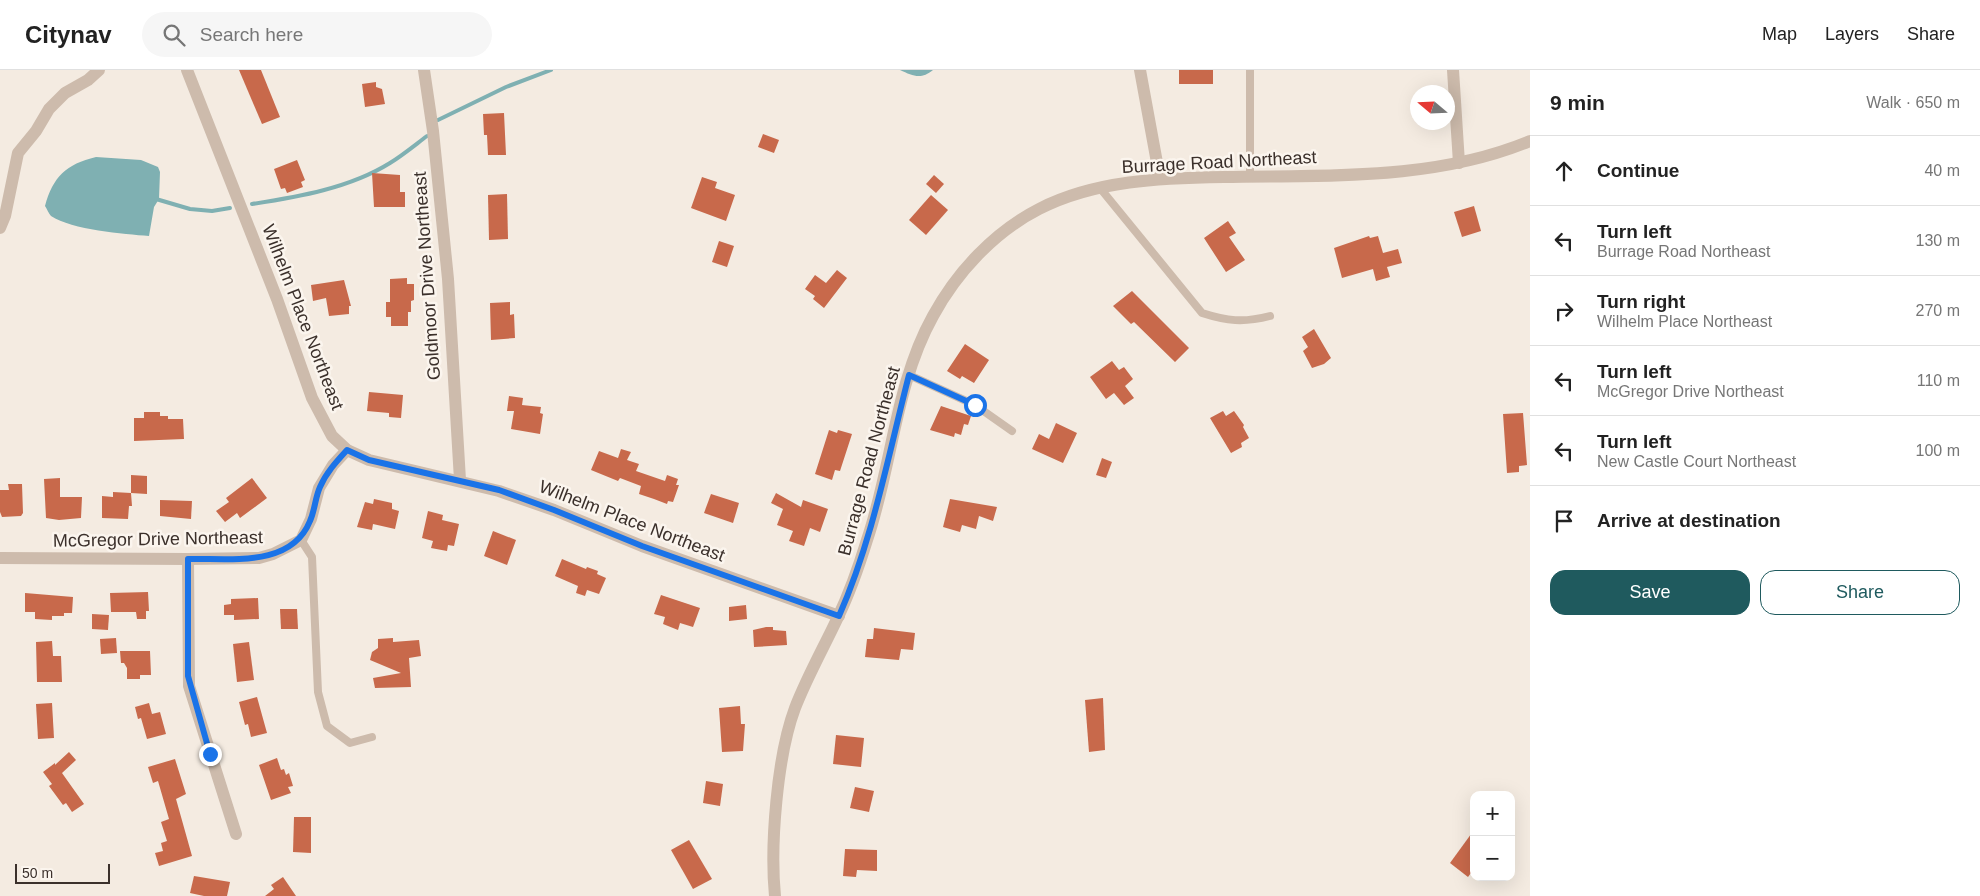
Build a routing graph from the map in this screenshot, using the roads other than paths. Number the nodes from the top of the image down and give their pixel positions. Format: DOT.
graph roads {
  1 [pos="99,70"];
  2 [pos="187,70"];
  3 [pos="424,70"];
  4 [pos="1140,70"];
  5 [pos="1250,70"];
  6 [pos="1453,70"];
  7 [pos="1530,141"];
  8 [pos="1458,163"];
  9 [pos="1250,176"];
  10 [pos="1160,179"];
  11 [pos="1100,188"];
  12 [pos="0,228"];
  13 [pos="1270,316"];
  14 [pos="909,375"];
  15 [pos="1012,431"];
  16 [pos="347,450"];
  17 [pos="460,480"];
  18 [pos="301,540"];
  19 [pos="0,558"];
  20 [pos="188,559"];
  21 [pos="839,616"];
  22 [pos="372,737"];
  23 [pos="236,834"];
  24 [pos="775,896"];
  1 -- 12 [label="street"];
  2 -- 16 [label="street, Wilhelm Place Northeast"];
  3 -- 17 [label="street, Goldmoor Drive Northeast"];
  4 -- 10 [label="street"];
  5 -- 9 [label="lane"];
  6 -- 8 [label="street"];
  7 -- 8 [label="street, Burrage Road Northeast"];
  8 -- 9 [label="street, Burrage Road Northeast"];
  9 -- 10 [label="street, Burrage Road Northeast"];
  10 -- 11 [label="street, Burrage Road Northeast"];
  11 -- 13 [label="lane"];
  11 -- 14 [label="street, Burrage Road Northeast"];
  14 -- 15 [label="lane"];
  14 -- 21 [label="street, Burrage Road Northeast"];
  16 -- 17 [label="street, Wilhelm Place Northeast"];
  16 -- 18 [label="street"];
  17 -- 21 [label="street, Wilhelm Place Northeast"];
  18 -- 20 [label="street, McGregor Drive Northeast"];
  18 -- 22 [label="lane"];
  19 -- 20 [label="street, McGregor Drive Northeast"];
  20 -- 23 [label="street"];
  21 -- 24 [label="street, Burrage Road Northeast"];
}
